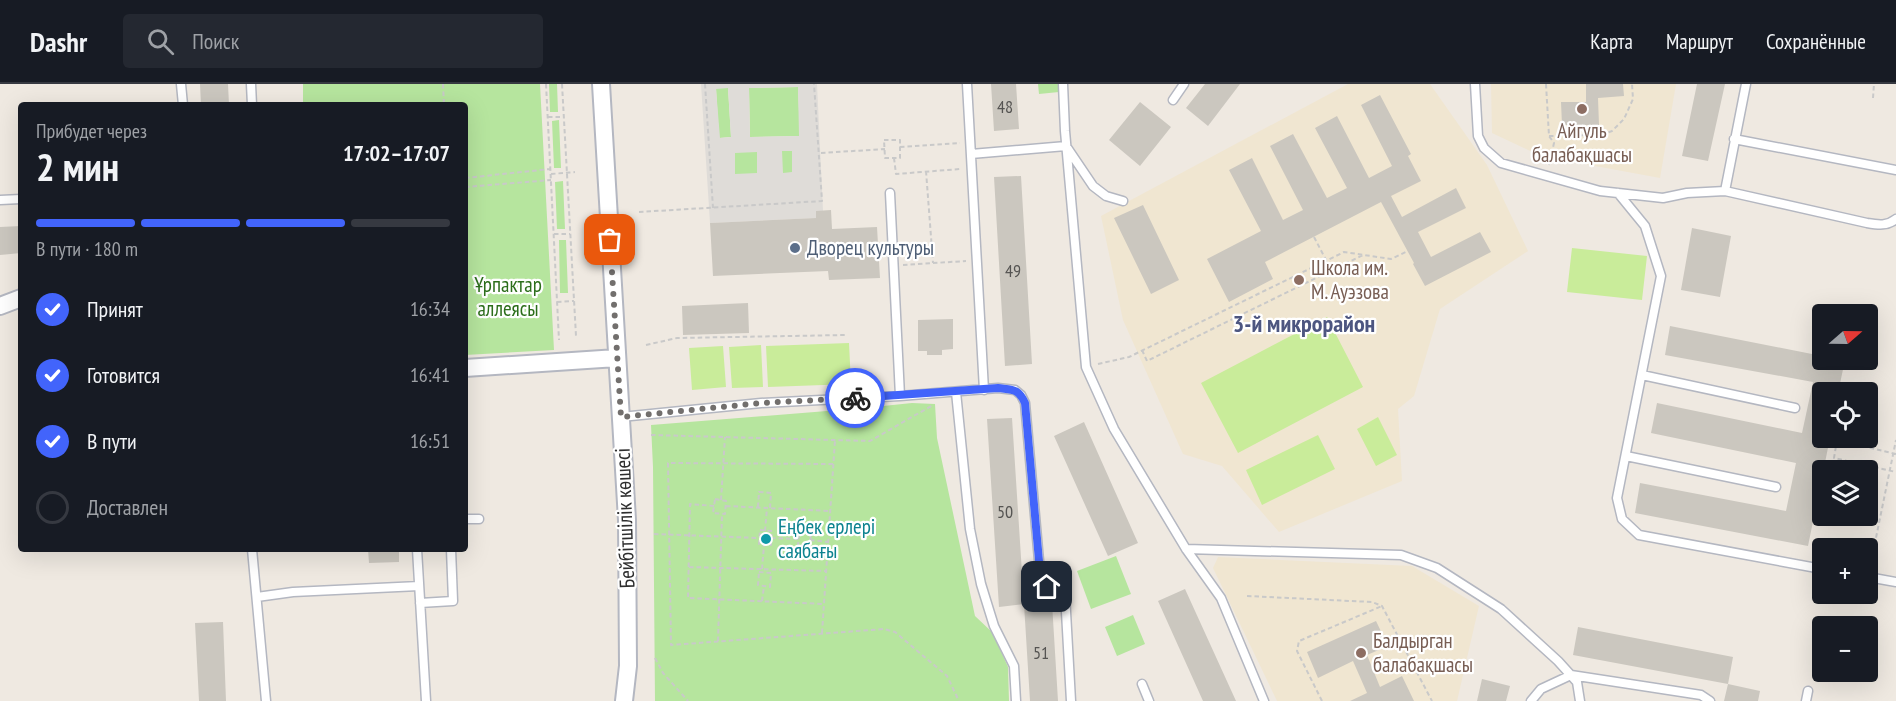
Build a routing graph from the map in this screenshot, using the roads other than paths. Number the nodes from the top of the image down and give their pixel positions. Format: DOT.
graph roads {
  1 [pos="181,84"];
  2 [pos="251,84"];
  3 [pos="601,84"];
  4 [pos="967,84"];
  5 [pos="1063,84"];
  6 [pos="1184,84"];
  7 [pos="1475,84"];
  8 [pos="1746,84"];
  9 [pos="1173,99"];
  10 [pos="183,102"];
  11 [pos="252,102"];
  12 [pos="1734,139"];
  13 [pos="1066,146"];
  14 [pos="971,154"];
  15 [pos="1896,170"];
  16 [pos="1725,191"];
  17 [pos="891,193"];
  18 [pos="1618,193"];
  19 [pos="18,199"];
  20 [pos="0,200"];
  21 [pos="1123,201"];
  22 [pos="1896,219"];
  23 [pos="18,299"];
  24 [pos="0,306"];
  25 [pos="617,358"];
  26 [pos="468,368"];
  27 [pos="1642,375"];
  28 [pos="984,390"];
  29 [pos="956,392"];
  30 [pos="900,396"];
  31 [pos="1795,408"];
  32 [pos="621,417"];
  33 [pos="1626,456"];
  34 [pos="1776,486"];
  35 [pos="468,519"];
  36 [pos="479,519"];
  37 [pos="1186,549"];
  38 [pos="252,552"];
  39 [pos="417,552"];
  40 [pos="451,552"];
  41 [pos="1812,567"];
  42 [pos="1878,579"];
  43 [pos="1896,582"];
  44 [pos="419,586"];
  45 [pos="256,597"];
  46 [pos="420,603"];
  47 [pos="1570,675"];
  48 [pos="1142,684"];
  49 [pos="1808,691"];
  50 [pos="266,701"];
  51 [pos="426,701"];
  52 [pos="624,701"];
  53 [pos="1016,701"];
  54 [pos="1071,701"];
  55 [pos="1149,701"];
  56 [pos="1264,701"];
  57 [pos="1531,701"];
  58 [pos="1580,701"];
  59 [pos="1710,701"];
  60 [pos="1806,701"];
  1 -- 10 [label="lane"];
  2 -- 11 [label="lane"];
  3 -- 25 [label="street, Бейбітшілік көшесі"];
  4 -- 14 [label="lane"];
  5 -- 13 [label="lane"];
  6 -- 9 [label="lane"];
  7 -- 18 [label="lane"];
  8 -- 12 [label="lane"];
  12 -- 15 [label="lane"];
  12 -- 16 [label="lane"];
  13 -- 14 [label="lane"];
  13 -- 21 [label="lane"];
  13 -- 37 [label="lane"];
  14 -- 28 [label="lane"];
  16 -- 18 [label="lane"];
  16 -- 22 [label="lane"];
  17 -- 30 [label="lane"];
  18 -- 27 [label="lane"];
  19 -- 20 [label="lane"];
  23 -- 24 [label="street"];
  25 -- 26 [label="street"];
  25 -- 32 [label="street, Бейбітшілік көшесі"];
  27 -- 31 [label="lane"];
  27 -- 33 [label="lane"];
  28 -- 29 [label="lane"];
  28 -- 54 [label="lane"];
  29 -- 30 [label="lane"];
  29 -- 53 [label="lane"];
  30 -- 32 [label="lane"];
  32 -- 52 [label="street, Бейбітшілік көшесі"];
  33 -- 34 [label="lane"];
  33 -- 41 [label="lane"];
  35 -- 36 [label="lane"];
  37 -- 47 [label="lane"];
  37 -- 56 [label="lane"];
  38 -- 45 [label="lane"];
  39 -- 44 [label="lane"];
  40 -- 46 [label="lane"];
  42 -- 43 [label="lane"];
  44 -- 45 [label="lane"];
  44 -- 46 [label="lane"];
  45 -- 50 [label="lane"];
  46 -- 51 [label="lane"];
  47 -- 57 [label="lane"];
  47 -- 58 [label="lane"];
  47 -- 59 [label="lane"];
  48 -- 55 [label="lane"];
  49 -- 60 [label="lane"];
}
